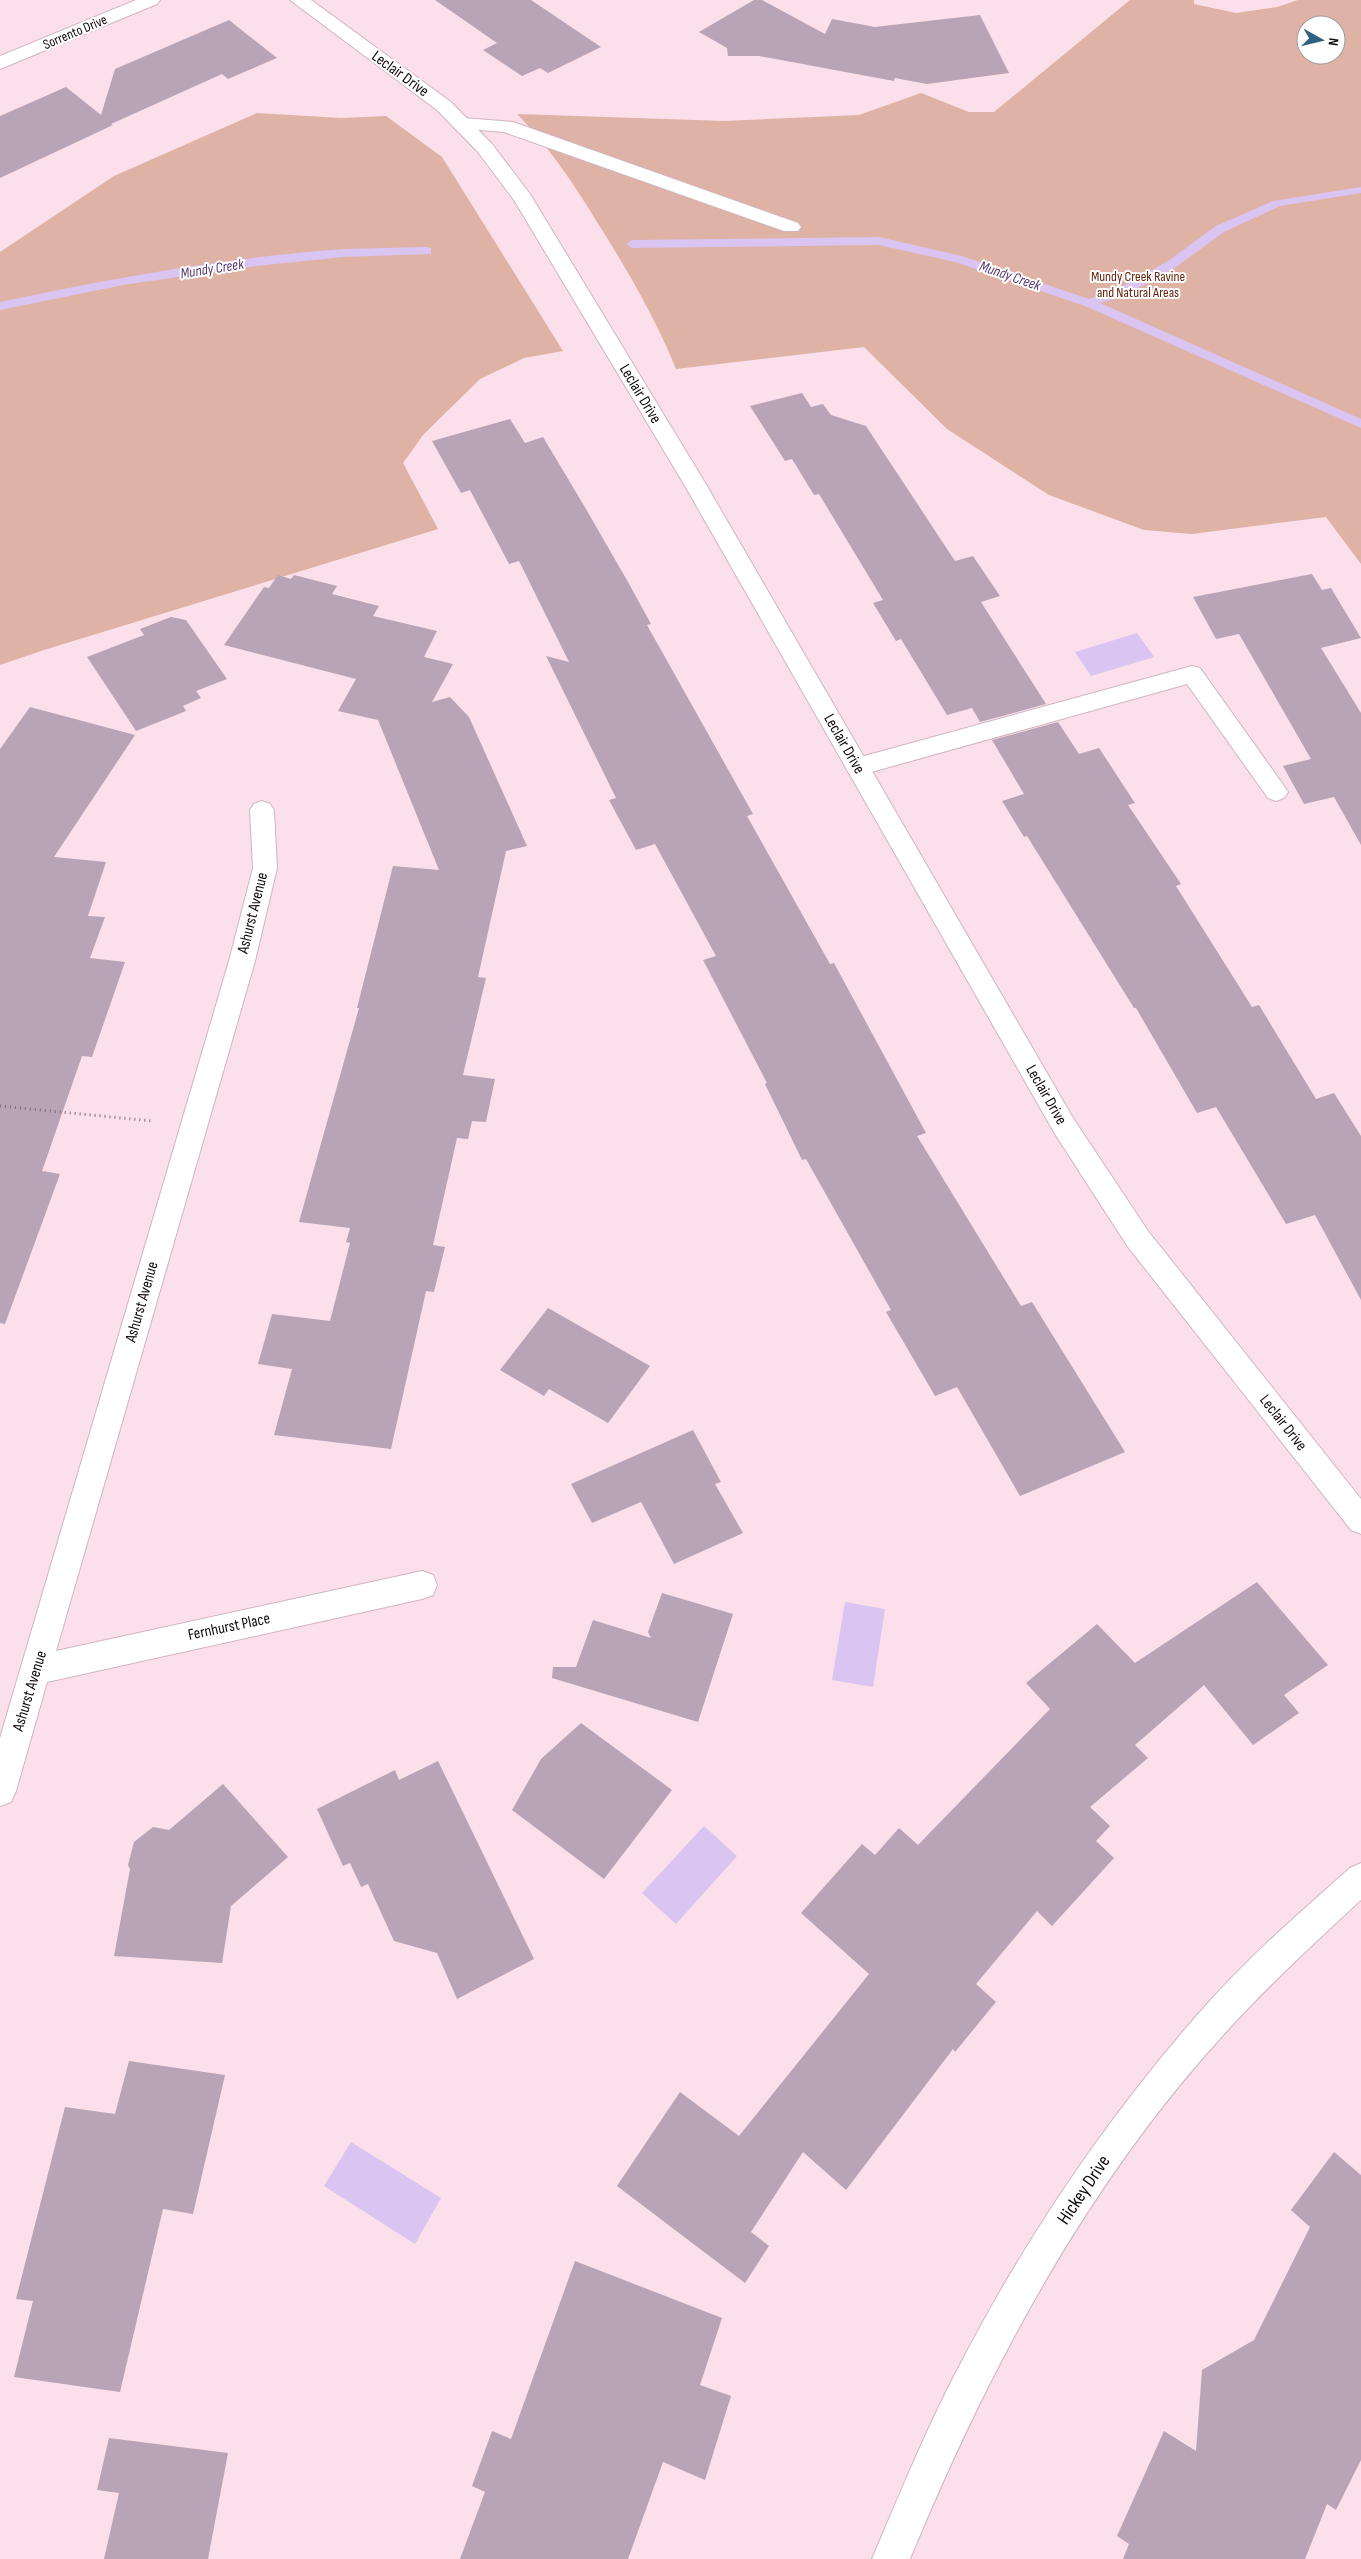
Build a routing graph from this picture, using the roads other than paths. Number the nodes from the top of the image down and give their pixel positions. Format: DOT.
graph roads {
  1 [pos="151,0"];
  2 [pos="299,0"];
  3 [pos="0,63"];
  4 [pos="464,124"];
  5 [pos="791,226"];
  6 [pos="857,767"];
  7 [pos="1276,792"];
  8 [pos="262,810"];
  9 [pos="1361,1521"];
  10 [pos="422,1585"];
  11 [pos="36,1670"];
  12 [pos="0,1791"];
  13 [pos="1361,1879"];
  14 [pos="891,2559"];
  1 -- 3 [label="street, Sorrento Drive"];
  2 -- 4 [label="street, Leclair Drive"];
  4 -- 5 [label="street"];
  4 -- 6 [label="street, Leclair Drive"];
  6 -- 7 [label="street"];
  6 -- 9 [label="street, Leclair Drive"];
  8 -- 11 [label="street, Ashurst Avenue"];
  10 -- 11 [label="street, Fernhurst Place"];
  11 -- 12 [label="street, Ashurst Avenue"];
  13 -- 14 [label="street, Hickey Drive"];
}
